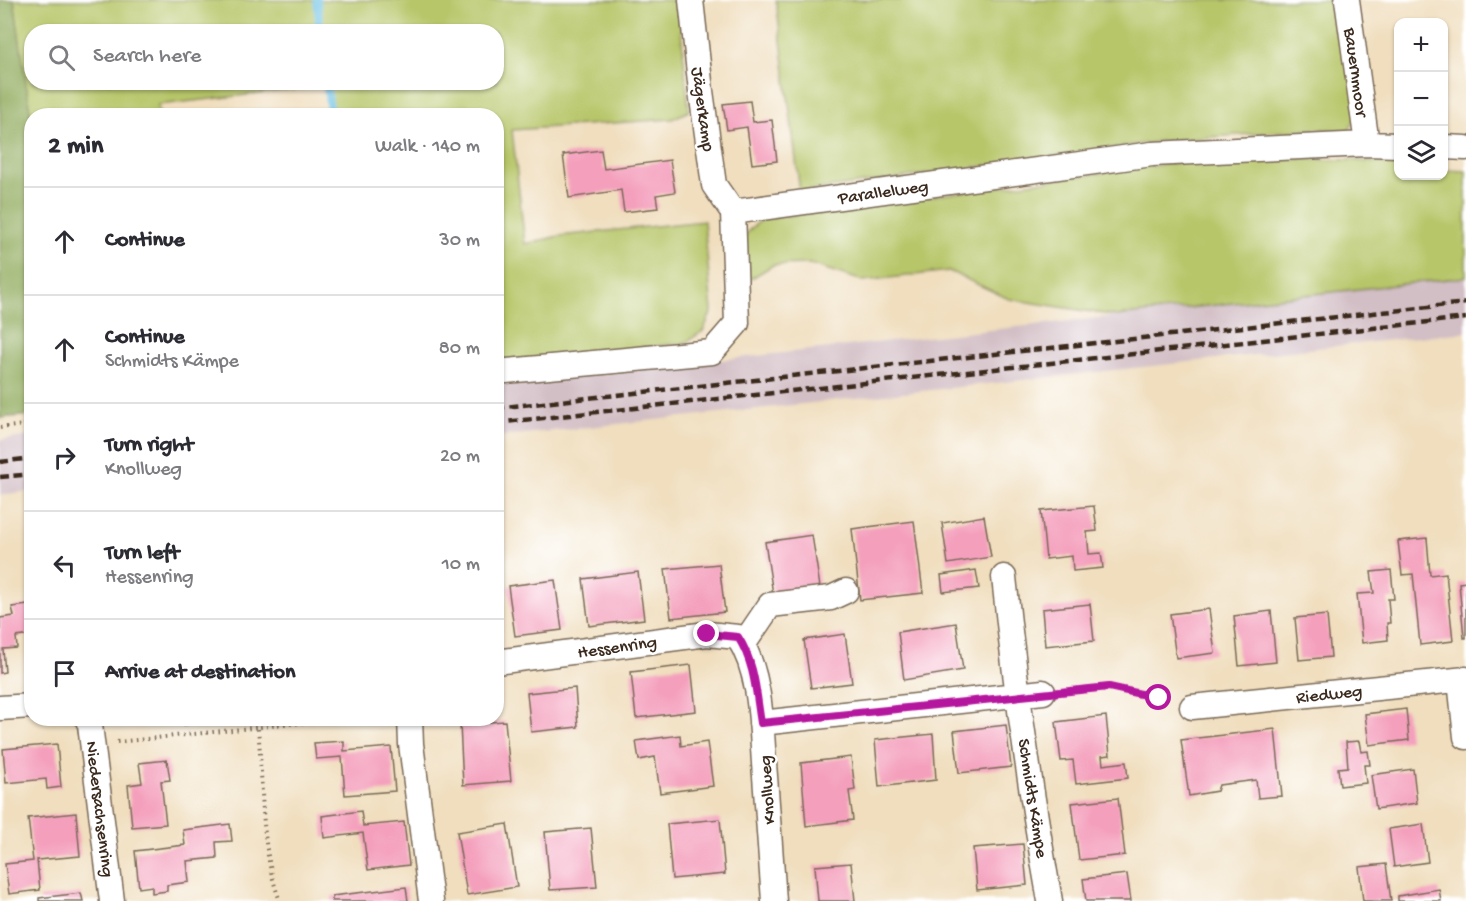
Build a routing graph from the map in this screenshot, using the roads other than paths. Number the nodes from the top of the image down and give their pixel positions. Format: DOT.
graph roads {
  1 [pos="691,0"];
  2 [pos="1347,0"];
  3 [pos="1367,144"];
  4 [pos="1394,145"];
  5 [pos="1448,147"];
  6 [pos="1466,148"];
  7 [pos="733,212"];
  8 [pos="504,371"];
  9 [pos="1004,577"];
  10 [pos="846,591"];
  11 [pos="741,641"];
  12 [pos="504,661"];
  13 [pos="1463,680"];
  14 [pos="1043,692"];
  15 [pos="1019,696"];
  16 [pos="24,706"];
  17 [pos="1192,707"];
  18 [pos="0,708"];
  19 [pos="761,723"];
  20 [pos="88,726"];
  21 [pos="410,726"];
  22 [pos="1466,737"];
  23 [pos="112,901"];
  24 [pos="431,901"];
  25 [pos="774,901"];
  26 [pos="1050,901"];
  1 -- 7 [label="street, Jägerkamp"];
  2 -- 3 [label="street, Bauernmoor"];
  3 -- 4 [label="street, Parallelweg"];
  3 -- 7 [label="street, Parallelweg"];
  5 -- 6 [label="street"];
  7 -- 8 [label="street"];
  9 -- 15 [label="street, Schmidts Kämpe"];
  10 -- 11 [label="street"];
  11 -- 12 [label="street, Hessenring"];
  11 -- 19 [label="street, Knollweg"];
  13 -- 17 [label="street, Riedweg"];
  13 -- 22 [label="street"];
  14 -- 15 [label="street"];
  15 -- 19 [label="street"];
  15 -- 26 [label="street, Schmidts Kämpe"];
  16 -- 18 [label="street"];
  19 -- 25 [label="street, Knollweg"];
  20 -- 23 [label="street, Niedersachsenring"];
  21 -- 24 [label="street"];
}
